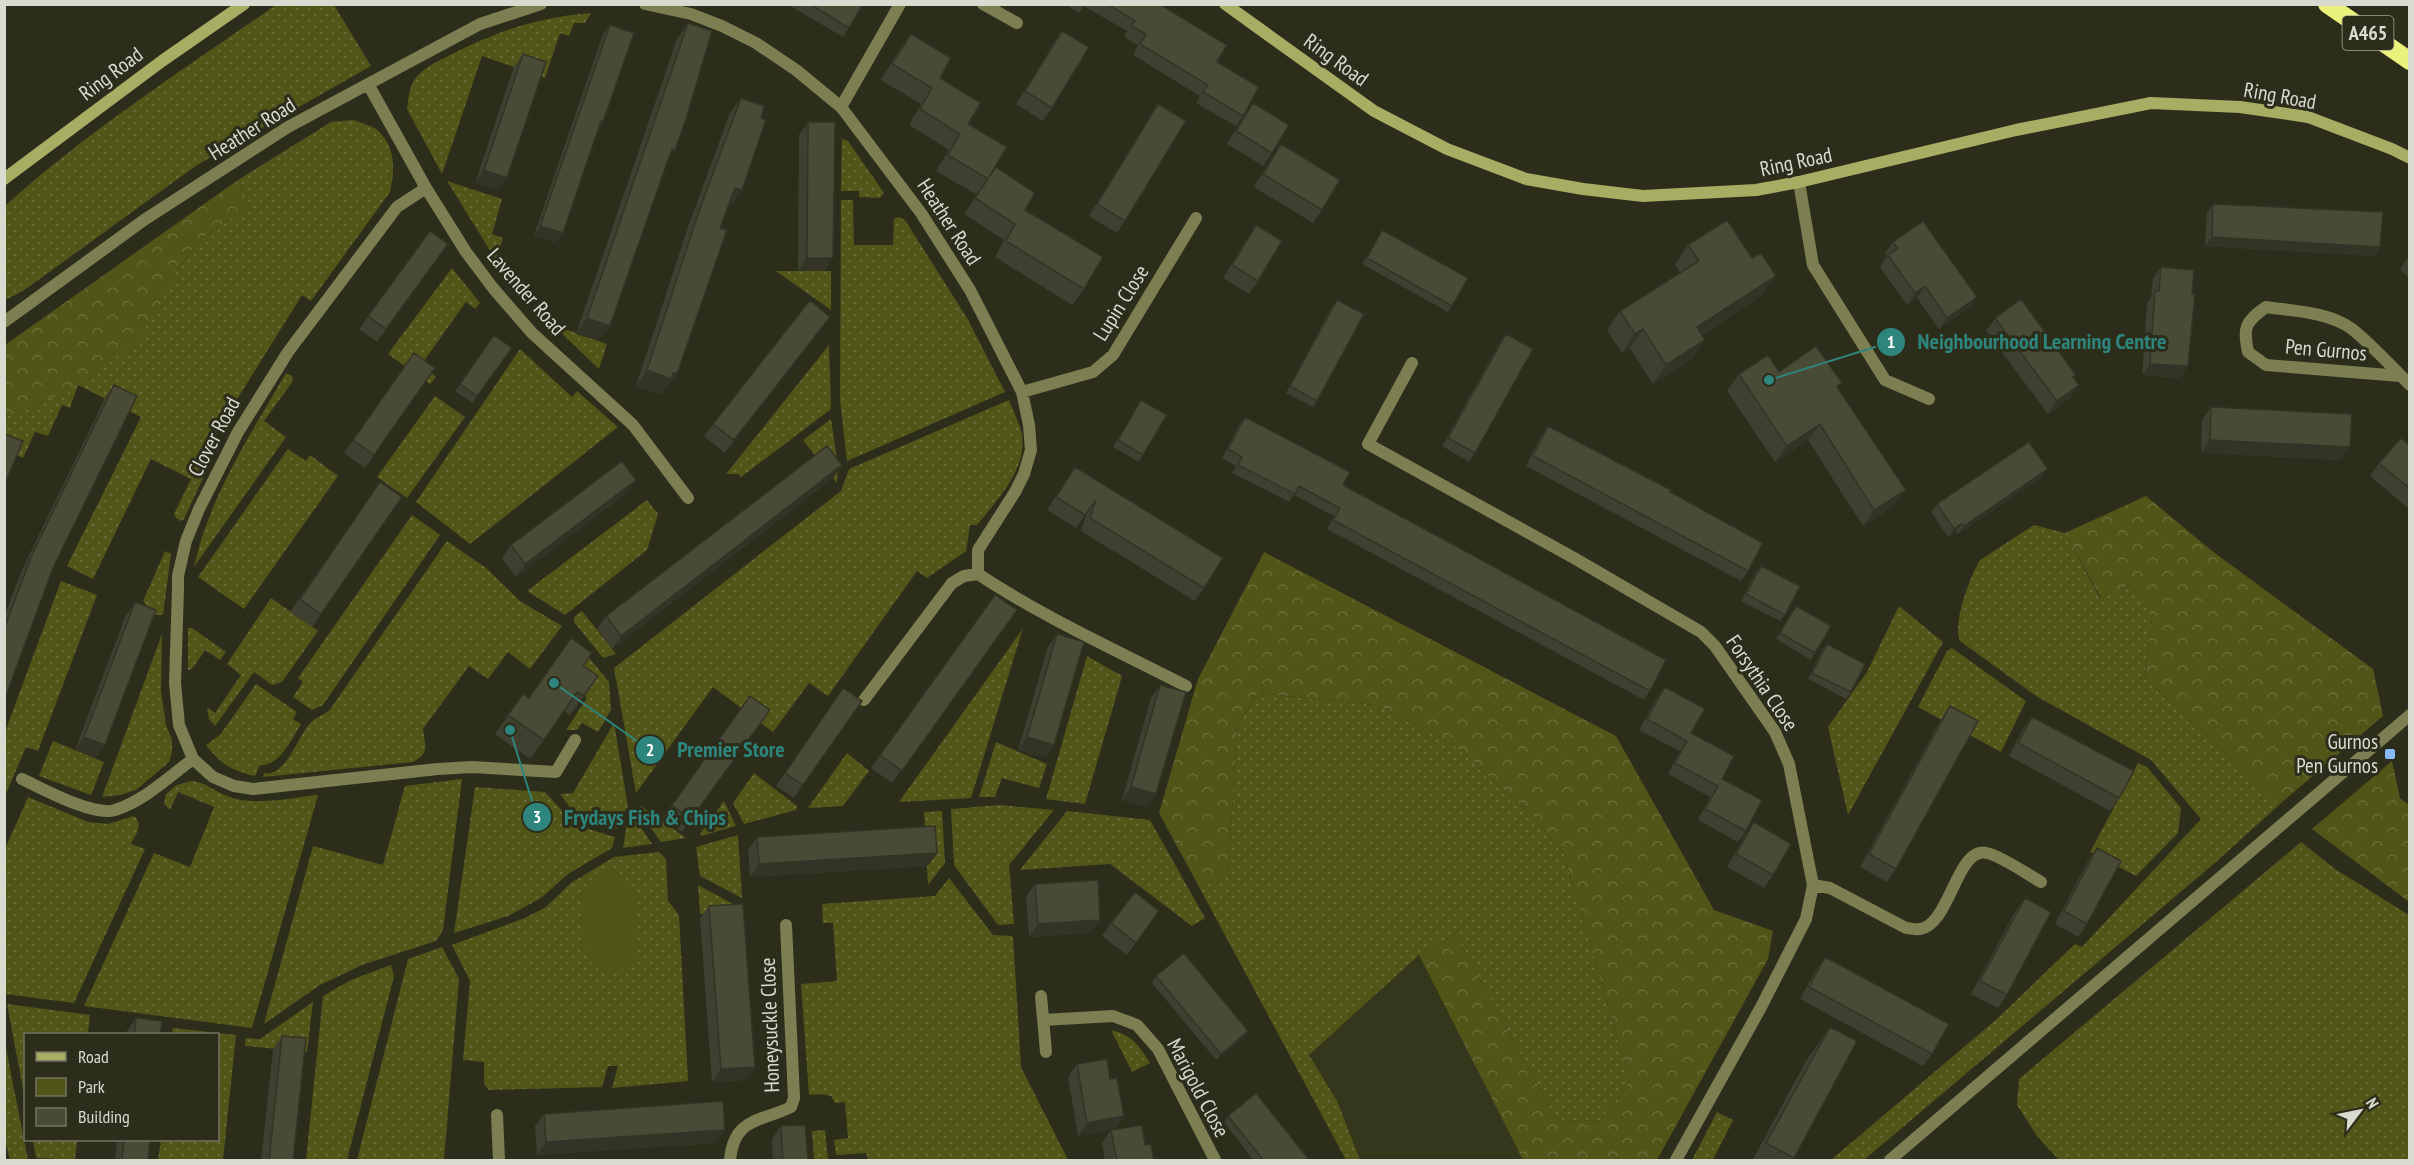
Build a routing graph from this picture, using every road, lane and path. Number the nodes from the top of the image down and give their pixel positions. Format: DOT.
graph roads {
  1 [pos="244,4"];
  2 [pos="541,4"];
  3 [pos="645,4"];
  4 [pos="900,4"];
  5 [pos="982,4"];
  6 [pos="1225,4"];
  7 [pos="2327,4"];
  8 [pos="1017,23"];
  9 [pos="2409,61"];
  10 [pos="368,84"];
  11 [pos="841,107"];
  12 [pos="2409,158"];
  13 [pos="4,179"];
  14 [pos="1799,182"];
  15 [pos="426,188"];
  16 [pos="1196,218"];
  17 [pos="4,322"];
  18 [pos="1412,363"];
  19 [pos="2405,380"];
  20 [pos="1022,392"];
  21 [pos="1929,399"];
  22 [pos="688,498"];
  23 [pos="978,574"];
  24 [pos="1186,686"];
  25 [pos="864,700"];
  26 [pos="2409,715"];
  27 [pos="576,740"];
  28 [pos="193,759"];
  29 [pos="22,779"];
  30 [pos="2041,882"];
  31 [pos="1813,885"];
  32 [pos="786,925"];
  33 [pos="1041,996"];
  34 [pos="1043,1020"];
  35 [pos="1046,1052"];
  36 [pos="497,1115"];
  37 [pos="499,1161"];
  38 [pos="730,1161"];
  39 [pos="1215,1161"];
  40 [pos="1676,1161"];
  41 [pos="1890,1161"];
  1 -- 13 [label="street, Ring Road"];
  2 -- 10 [label="street, Heather Road"];
  3 -- 11 [label="street, Heather Road"];
  4 -- 11 [label="street"];
  5 -- 8 [label="street"];
  6 -- 14 [label="street, Ring Road"];
  7 -- 9 [label="highway, A465"];
  10 -- 15 [label="street, Lavender Road"];
  10 -- 17 [label="street, Heather Road"];
  11 -- 20 [label="street, Heather Road"];
  12 -- 14 [label="street, Ring Road"];
  14 -- 21 [label="street"];
  15 -- 22 [label="street, Lavender Road"];
  15 -- 28 [label="street, Clover Road"];
  16 -- 20 [label="street, Lupin Close"];
  18 -- 31 [label="street, Forsythia Close"];
  19 -- 19 [label="street, Pen Gurnos"];
  20 -- 23 [label="street, Heather Road"];
  23 -- 24 [label="street"];
  23 -- 25 [label="street"];
  26 -- 41 [label="street"];
  27 -- 28 [label="street, Clover Road"];
  28 -- 29 [label="street"];
  30 -- 31 [label="street"];
  31 -- 40 [label="street, Forsythia Close"];
  32 -- 38 [label="street, Honeysuckle Close"];
  33 -- 34 [label="street"];
  34 -- 35 [label="street"];
  34 -- 39 [label="street, Marigold Close"];
  36 -- 37 [label="street"];
}
